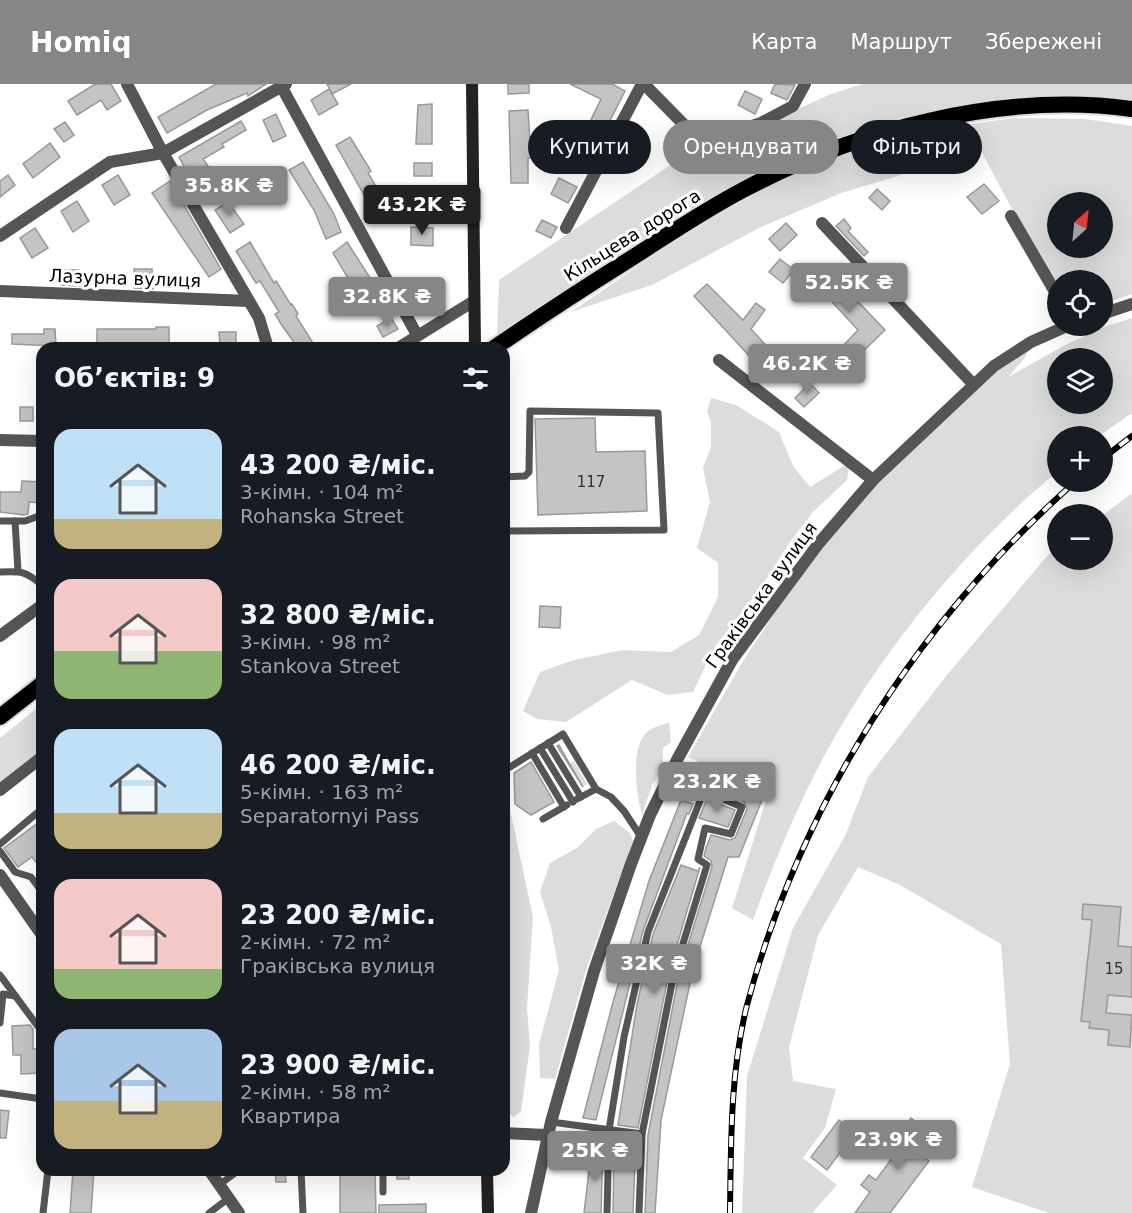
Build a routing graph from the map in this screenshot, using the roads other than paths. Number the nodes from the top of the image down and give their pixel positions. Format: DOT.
graph roads {
  1 [pos="127,84"];
  2 [pos="472,84"];
  3 [pos="643,84"];
  4 [pos="805,84"];
  5 [pos="283,85"];
  6 [pos="1132,109"];
  7 [pos="163,153"];
  8 [pos="1011,216"];
  9 [pos="822,223"];
  10 [pos="566,228"];
  11 [pos="0,236"];
  12 [pos="1047,278"];
  13 [pos="0,291"];
  14 [pos="249,301"];
  15 [pos="474,301"];
  16 [pos="1132,304"];
  17 [pos="1113,310"];
  18 [pos="417,335"];
  19 [pos="1047,335"];
  20 [pos="266,342"];
  21 [pos="407,342"];
  22 [pos="474,342"];
  23 [pos="502,342"];
  24 [pos="719,360"];
  25 [pos="973,384"];
  26 [pos="0,440"];
  27 [pos="36,441"];
  28 [pos="510,477"];
  29 [pos="873,480"];
  30 [pos="36,517"];
  31 [pos="0,521"];
  32 [pos="15,521"];
  33 [pos="510,531"];
  34 [pos="18,571"];
  35 [pos="0,572"];
  36 [pos="36,580"];
  37 [pos="36,609"];
  38 [pos="0,636"];
  39 [pos="36,689"];
  40 [pos="0,717"];
  41 [pos="548,743"];
  42 [pos="540,748"];
  43 [pos="532,753"];
  44 [pos="36,762"];
  45 [pos="510,767"];
  46 [pos="596,789"];
  47 [pos="0,790"];
  48 [pos="581,797"];
  49 [pos="573,802"];
  50 [pos="564,807"];
  51 [pos="36,814"];
  52 [pos="543,819"];
  53 [pos="641,837"];
  54 [pos="0,844"];
  55 [pos="0,851"];
  56 [pos="0,875"];
  57 [pos="36,884"];
  58 [pos="36,926"];
  59 [pos="0,975"];
  60 [pos="15,996"];
  61 [pos="0,1023"];
  62 [pos="36,1024"];
  63 [pos="0,1093"];
  64 [pos="36,1098"];
  65 [pos="550,1122"];
  66 [pos="609,1130"];
  67 [pos="510,1133"];
  68 [pos="642,1134"];
  69 [pos="547,1136"];
  70 [pos="47,1176"];
  71 [pos="213,1176"];
  72 [pos="231,1176"];
  73 [pos="301,1176"];
  74 [pos="383,1176"];
  75 [pos="487,1176"];
  76 [pos="219,1185"];
  77 [pos="383,1192"];
  78 [pos="229,1198"];
  79 [pos="43,1213"];
  80 [pos="208,1213"];
  81 [pos="239,1213"];
  82 [pos="303,1213"];
  83 [pos="488,1213"];
  84 [pos="531,1213"];
  85 [pos="607,1213"];
  86 [pos="639,1213"];
  1 -- 7 [label="street"];
  2 -- 15 [label="main road"];
  3 -- 4 [label="street"];
  3 -- 10 [label="street"];
  5 -- 7 [label="street"];
  5 -- 18 [label="street"];
  6 -- 23 [label="highway, Кільцева дорога"];
  7 -- 11 [label="street"];
  7 -- 14 [label="street"];
  8 -- 12 [label="street"];
  9 -- 25 [label="street"];
  13 -- 14 [label="street, Лазурна вулиця"];
  14 -- 20 [label="street"];
  15 -- 18 [label="street"];
  15 -- 22 [label="main road"];
  16 -- 17 [label="street"];
  18 -- 21 [label="street"];
  19 -- 25 [label="street, Граківська вулиця"];
  24 -- 29 [label="street"];
  25 -- 29 [label="street, Граківська вулиця"];
  26 -- 27 [label="street"];
  28 -- 33 [label="lane"];
  29 -- 53 [label="street, Граківська вулиця"];
  30 -- 32 [label="lane"];
  31 -- 32 [label="lane"];
  32 -- 34 [label="lane"];
  34 -- 35 [label="lane"];
  34 -- 36 [label="lane"];
  37 -- 38 [label="street"];
  39 -- 40 [label="highway"];
  41 -- 42 [label="lane"];
  41 -- 46 [label="lane"];
  41 -- 48 [label="lane"];
  42 -- 43 [label="lane"];
  42 -- 49 [label="lane"];
  43 -- 45 [label="lane"];
  43 -- 50 [label="lane"];
  44 -- 47 [label="street"];
  46 -- 48 [label="lane"];
  46 -- 53 [label="lane"];
  48 -- 49 [label="lane"];
  49 -- 50 [label="lane"];
  50 -- 52 [label="lane"];
  51 -- 54 [label="lane"];
  53 -- 65 [label="street, Граківська вулиця"];
  55 -- 57 [label="lane"];
  56 -- 58 [label="street"];
  59 -- 60 [label="lane"];
  60 -- 61 [label="lane"];
  60 -- 62 [label="lane"];
  63 -- 64 [label="lane"];
  65 -- 66 [label="lane"];
  65 -- 69 [label="street, Граківська вулиця"];
  66 -- 68 [label="lane"];
  66 -- 68 [label="lane"];
  66 -- 85 [label="lane"];
  67 -- 69 [label="street"];
  68 -- 86 [label="lane"];
  69 -- 84 [label="street, Граківська вулиця"];
  70 -- 79 [label="lane"];
  71 -- 76 [label="street"];
  72 -- 76 [label="lane"];
  73 -- 82 [label="lane"];
  74 -- 77 [label="lane"];
  75 -- 83 [label="main road"];
  76 -- 78 [label="street"];
  78 -- 80 [label="lane"];
  78 -- 81 [label="street"];
}
